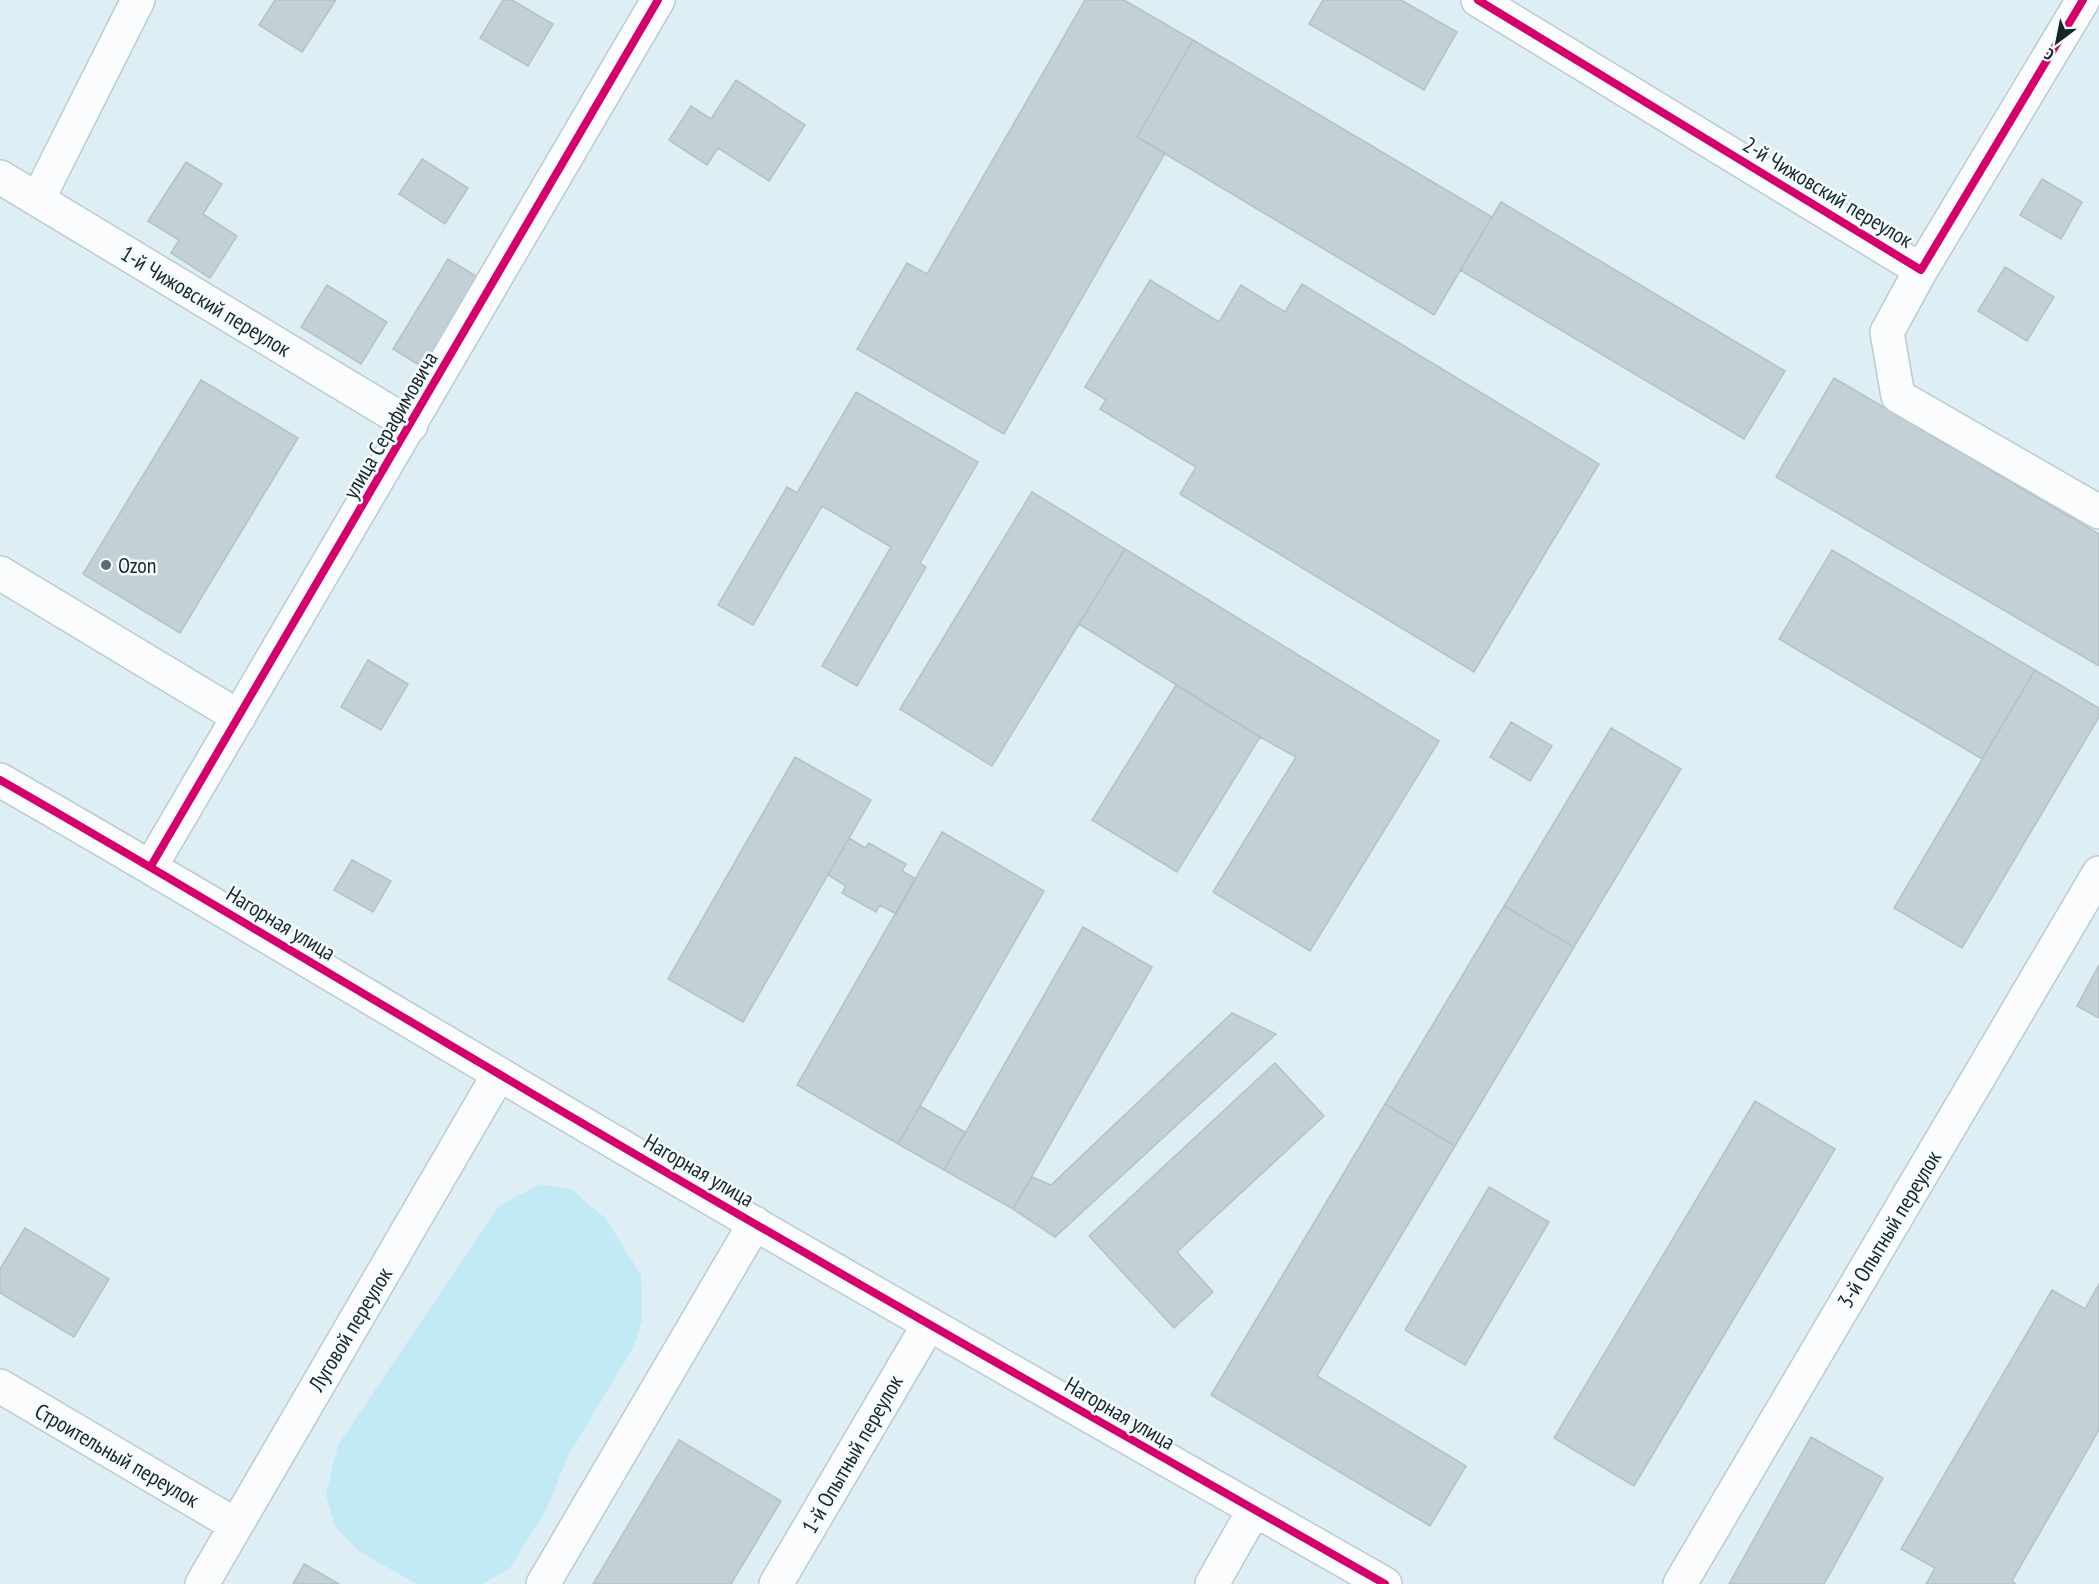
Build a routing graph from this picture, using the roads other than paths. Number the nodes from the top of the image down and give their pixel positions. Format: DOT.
graph roads {
  1 [pos="138,0"];
  2 [pos="658,0"];
  3 [pos="1478,0"];
  4 [pos="2083,0"];
  5 [pos="0,177"];
  6 [pos="38,199"];
  7 [pos="1922,270"];
  8 [pos="411,425"];
  9 [pos="2099,512"];
  10 [pos="0,573"];
  11 [pos="239,717"];
  12 [pos="0,780"];
  13 [pos="151,866"];
  14 [pos="2099,873"];
  15 [pos="499,1074"];
  16 [pos="755,1223"];
  17 [pos="929,1324"];
  18 [pos="0,1386"];
  19 [pos="1254,1510"];
  20 [pos="234,1524"];
  21 [pos="201,1584"];
  22 [pos="543,1584"];
  23 [pos="776,1584"];
  24 [pos="1212,1584"];
  25 [pos="1385,1584"];
  26 [pos="1680,1584"];
  1 -- 6 [label="street"];
  2 -- 8 [label="street, улица Серафимовича"];
  3 -- 7 [label="street, 2-й Чижовский переулок"];
  4 -- 7 [label="street, 2-й Чижовский переулок"];
  5 -- 6 [label="street, 1-й Чижовский переулок"];
  6 -- 8 [label="street, 1-й Чижовский переулок"];
  7 -- 9 [label="street"];
  8 -- 11 [label="street, улица Серафимовича"];
  10 -- 11 [label="street"];
  11 -- 13 [label="street, улица Серафимовича"];
  12 -- 13 [label="street, Нагорная улица"];
  13 -- 15 [label="street, Нагорная улица"];
  14 -- 26 [label="street, 3-й Опытный переулок"];
  15 -- 16 [label="street, Нагорная улица"];
  15 -- 20 [label="street, Луговой переулок"];
  16 -- 17 [label="street, Нагорная улица"];
  16 -- 22 [label="street"];
  17 -- 19 [label="street, Нагорная улица"];
  17 -- 23 [label="street, 1-й Опытный переулок"];
  18 -- 20 [label="street, Строительный переулок"];
  19 -- 24 [label="street"];
  19 -- 25 [label="street, Нагорная улица"];
  20 -- 21 [label="street, Луговой переулок"];
}
